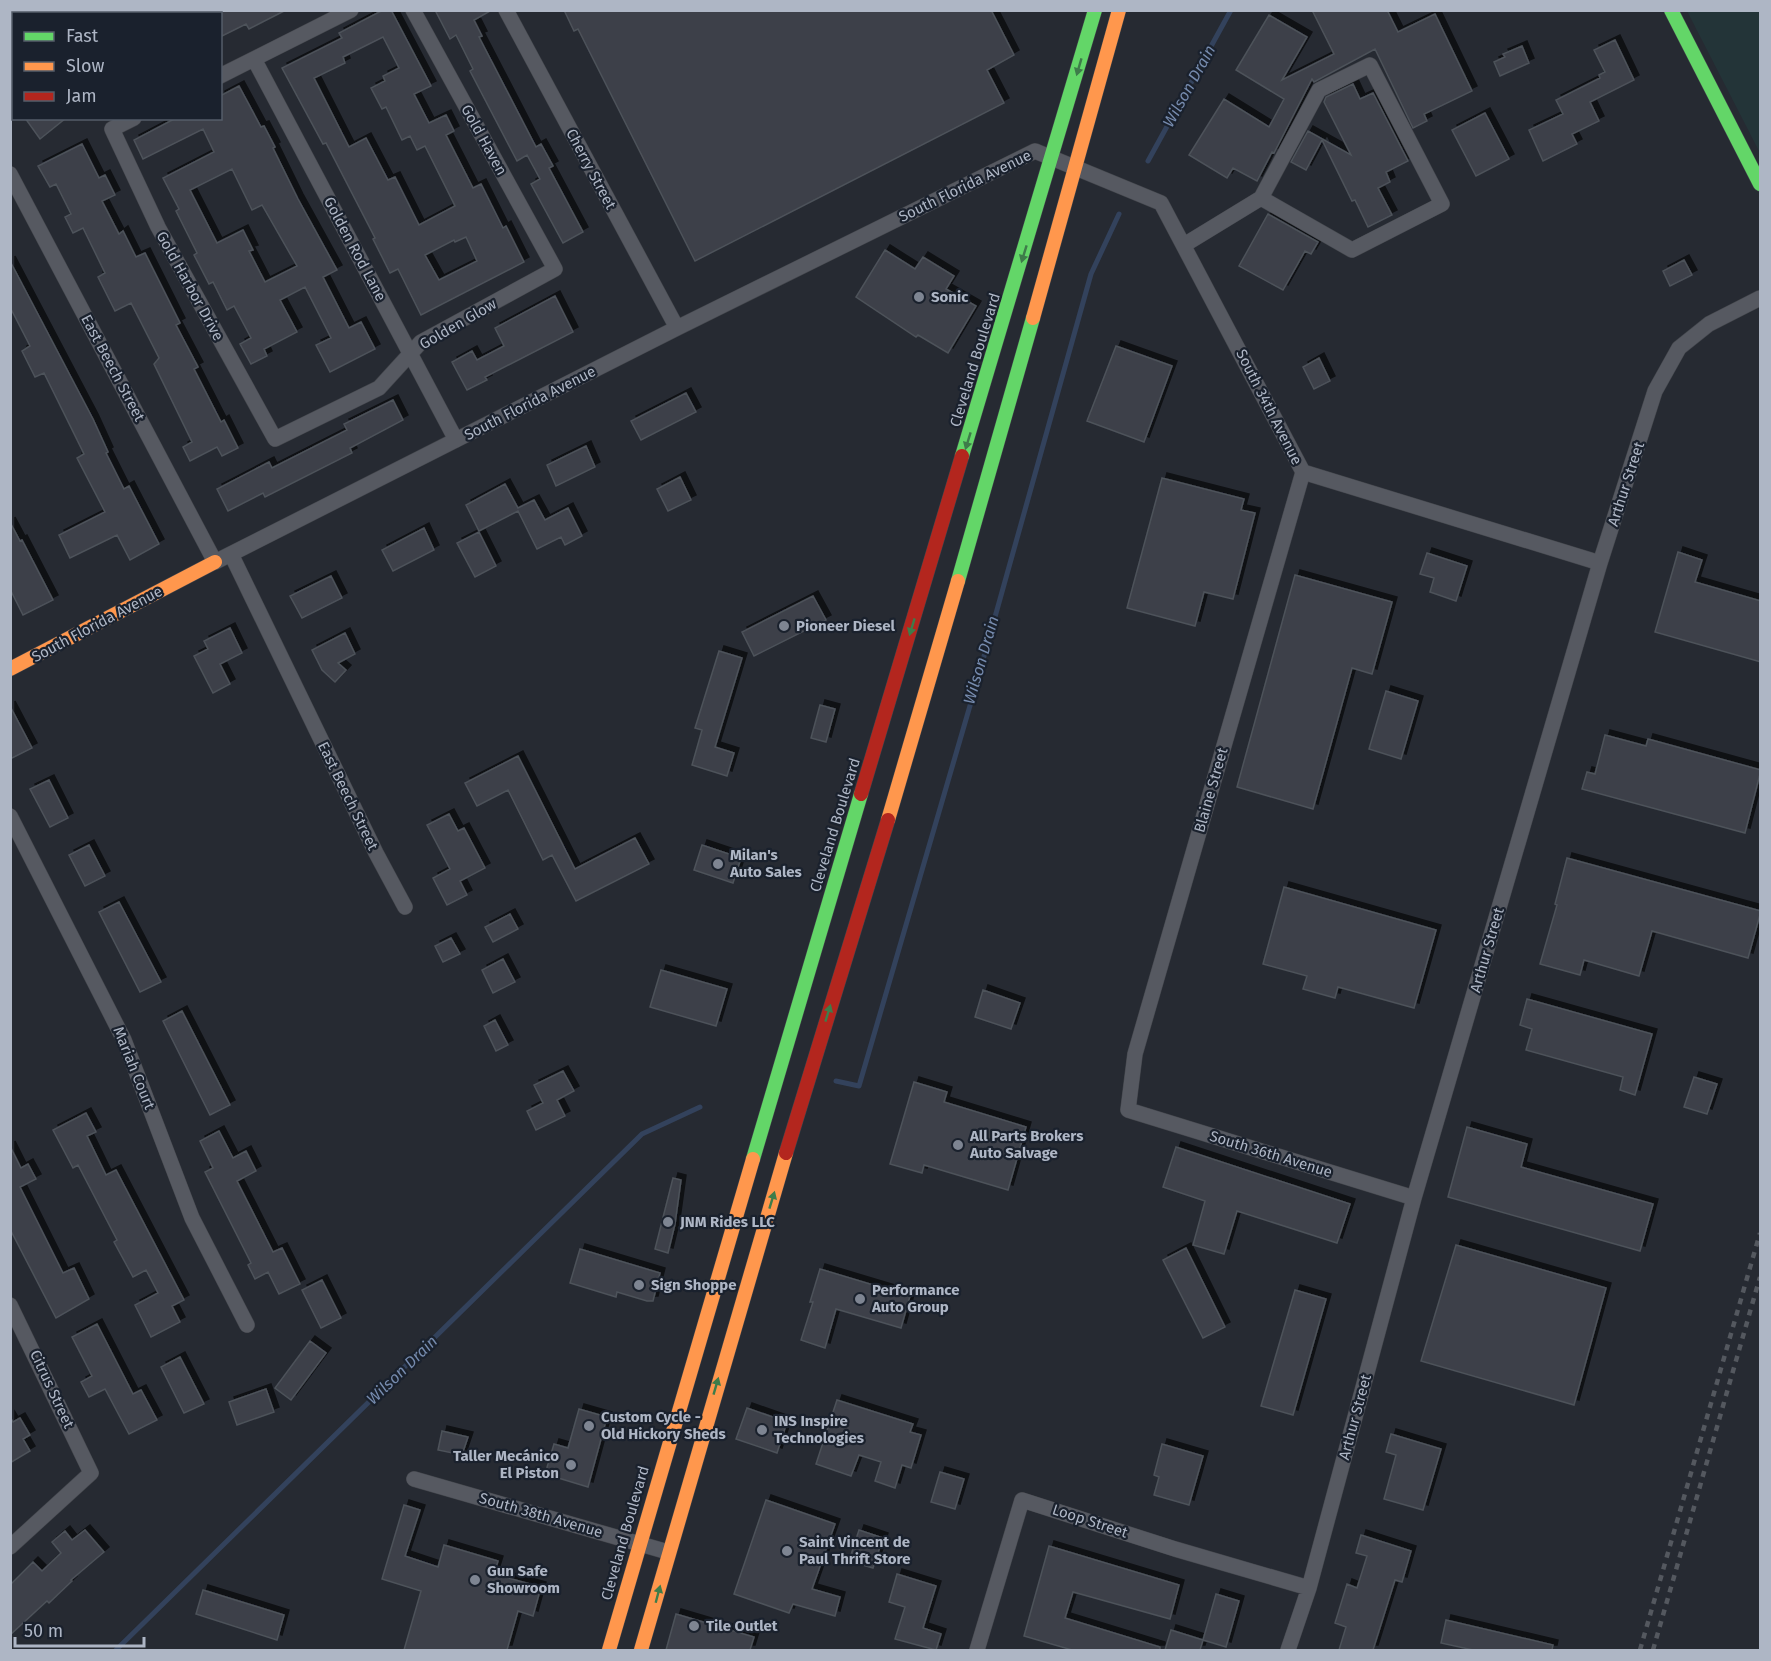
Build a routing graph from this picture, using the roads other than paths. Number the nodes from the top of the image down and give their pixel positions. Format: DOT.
graph roads {
  1 [pos="351,10"];
  2 [pos="413,10"];
  3 [pos="506,10"];
  4 [pos="1095,10"];
  5 [pos="1119,10"];
  6 [pos="1671,10"];
  7 [pos="254,59"];
  8 [pos="222,75"];
  9 [pos="130,120"];
  10 [pos="1053,158"];
  11 [pos="1076,166"];
  12 [pos="10,174"];
  13 [pos="1761,184"];
  14 [pos="1261,198"];
  15 [pos="1184,245"];
  16 [pos="555,269"];
  17 [pos="1761,298"];
  18 [pos="677,328"];
  19 [pos="411,354"];
  20 [pos="275,439"];
  21 [pos="456,440"];
  22 [pos="1303,472"];
  23 [pos="231,554"];
  24 [pos="215,562"];
  25 [pos="1600,563"];
  26 [pos="10,669"];
  27 [pos="10,816"];
  28 [pos="405,907"];
  29 [pos="1128,1110"];
  30 [pos="1413,1198"];
  31 [pos="10,1305"];
  32 [pos="247,1325"];
  33 [pos="414,1479"];
  34 [pos="639,1543"];
  35 [pos="10,1547"];
  36 [pos="668,1552"];
  37 [pos="1309,1588"];
  38 [pos="609,1650"];
  39 [pos="641,1650"];
  40 [pos="977,1650"];
  41 [pos="1288,1650"];
  1 -- 7 [label="street"];
  2 -- 16 [label="street, Gold Haven"];
  3 -- 18 [label="street, Cherry Street"];
  4 -- 10 [label="main road, Cleveland Boulevard, one-way"];
  5 -- 11 [label="main road"];
  6 -- 13 [label="main road"];
  7 -- 8 [label="street"];
  7 -- 19 [label="street, Golden Rod Lane"];
  9 -- 20 [label="street, Gold Harbor Drive"];
  10 -- 11 [label="street, South 34th Avenue"];
  10 -- 18 [label="street, South Florida Avenue"];
  10 -- 34 [label="main road, Cleveland Boulevard, one-way"];
  11 -- 15 [label="street, South 34th Avenue"];
  36 -- 11 [label="main road, one-way"];
  12 -- 24 [label="street, East Beech Street"];
  14 -- 14 [label="street"];
  14 -- 15 [label="street"];
  15 -- 22 [label="street, South 34th Avenue"];
  16 -- 19 [label="street, Golden Glow"];
  17 -- 25 [label="street, Arthur Street"];
  18 -- 21 [label="street, South Florida Avenue"];
  19 -- 20 [label="street, Golden Glow"];
  19 -- 21 [label="street, Golden Rod Lane"];
  21 -- 23 [label="street, South Florida Avenue"];
  22 -- 25 [label="street, South 34th Avenue"];
  22 -- 29 [label="street, Blaine Street"];
  23 -- 24 [label="street, South Florida Avenue"];
  23 -- 28 [label="street, East Beech Street"];
  24 -- 26 [label="main road, South Florida Avenue"];
  25 -- 30 [label="street, Arthur Street"];
  27 -- 32 [label="street, Mariah Court"];
  29 -- 30 [label="street, South 36th Avenue"];
  30 -- 37 [label="street, Arthur Street"];
  31 -- 35 [label="street, Citrus Street"];
  33 -- 34 [label="street, South 38th Avenue"];
  34 -- 36 [label="street, South 38th Avenue"];
  34 -- 38 [label="main road, Cleveland Boulevard"];
  39 -- 36 [label="main road, one-way"];
  37 -- 40 [label="street, Loop Street"];
  37 -- 41 [label="street, Arthur Street"];
}
